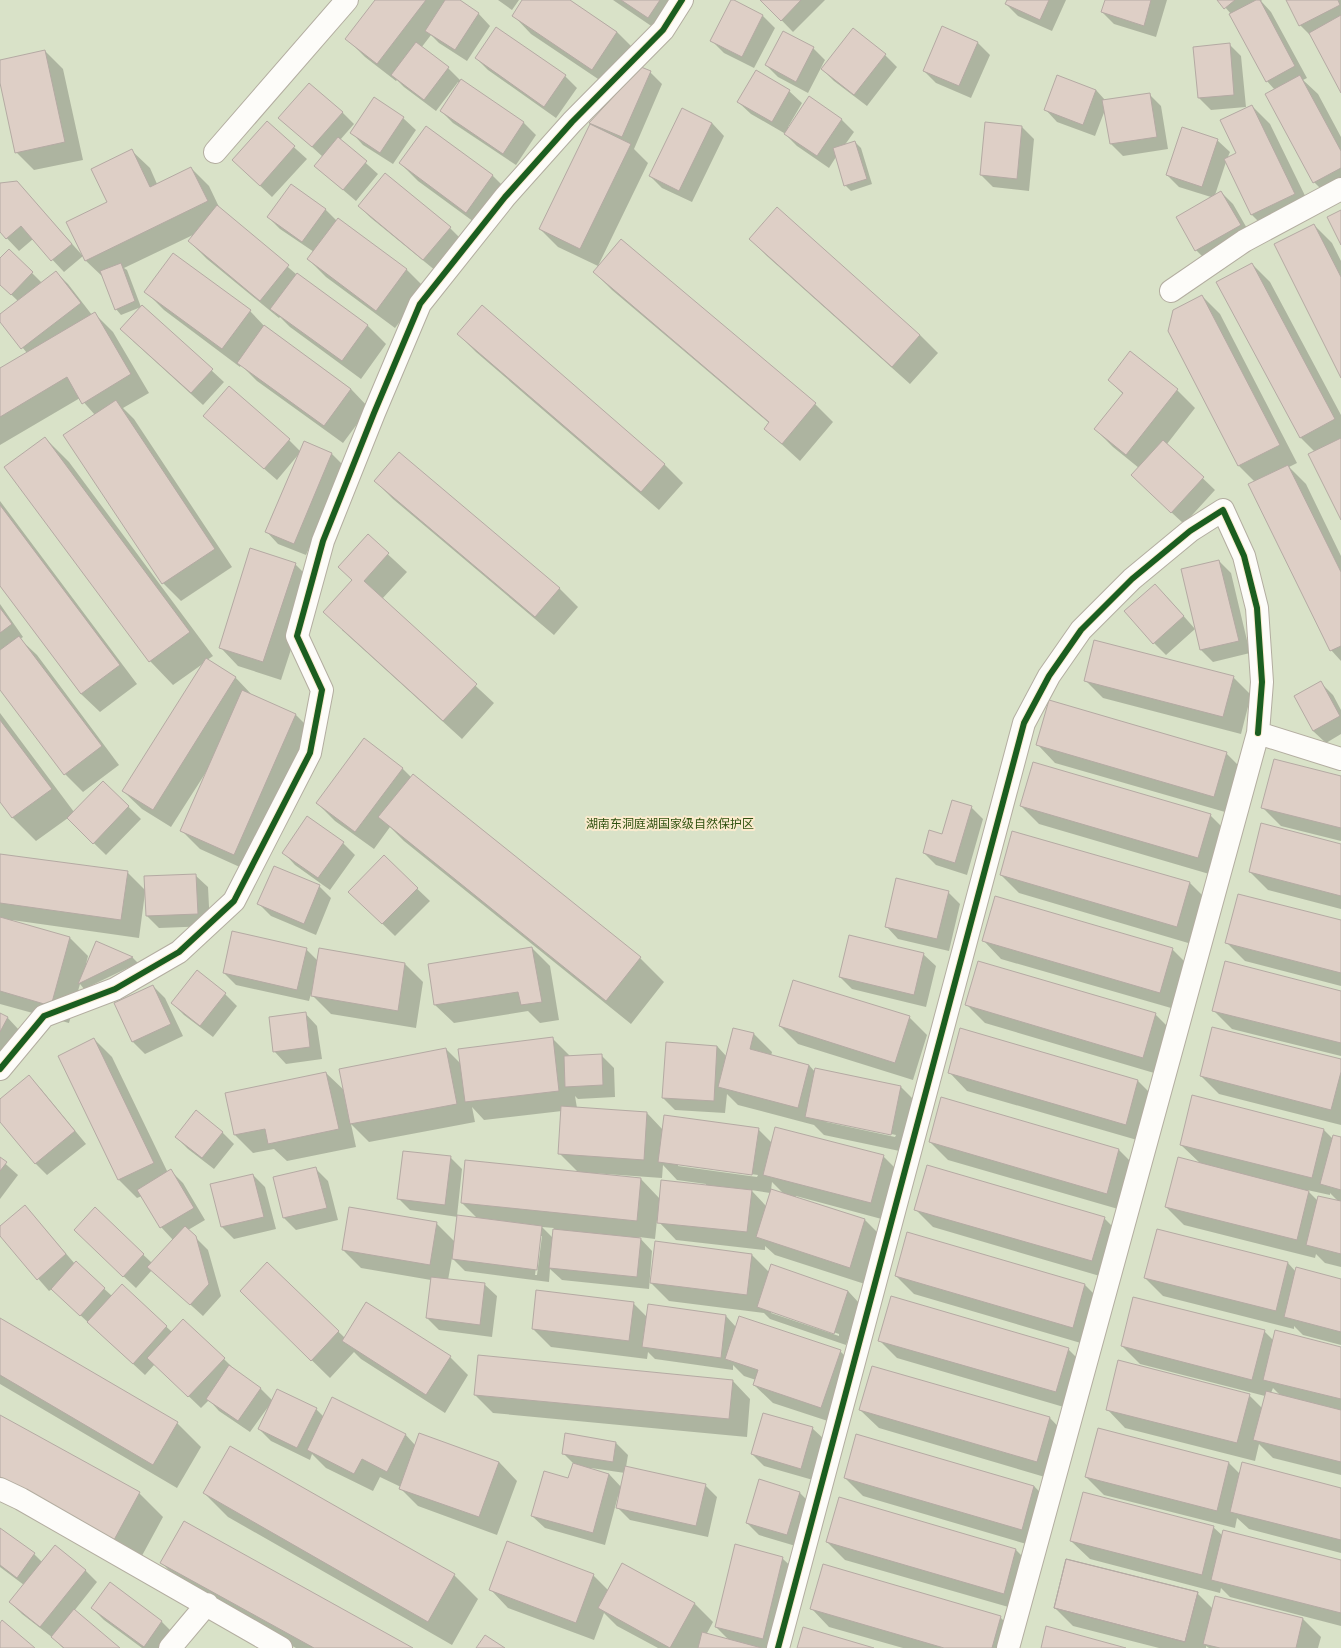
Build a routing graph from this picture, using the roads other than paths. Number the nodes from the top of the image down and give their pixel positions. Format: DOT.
graph roads {
  1 [pos="347,0"];
  2 [pos="682,0"];
  3 [pos="215,152"];
  4 [pos="1341,189"];
  5 [pos="1170,291"];
  6 [pos="1258,733"];
  7 [pos="1341,759"];
  8 [pos="0,1069"];
  9 [pos="0,1489"];
  10 [pos="207,1604"];
  11 [pos="170,1648"];
  12 [pos="281,1648"];
  13 [pos="778,1648"];
  14 [pos="1008,1648"];
  1 -- 3 [label="street"];
  2 -- 8 [label="street"];
  4 -- 5 [label="street"];
  6 -- 7 [label="street"];
  6 -- 13 [label="street"];
  6 -- 14 [label="street"];
  9 -- 10 [label="street"];
  10 -- 11 [label="street"];
  10 -- 12 [label="street"];
}
